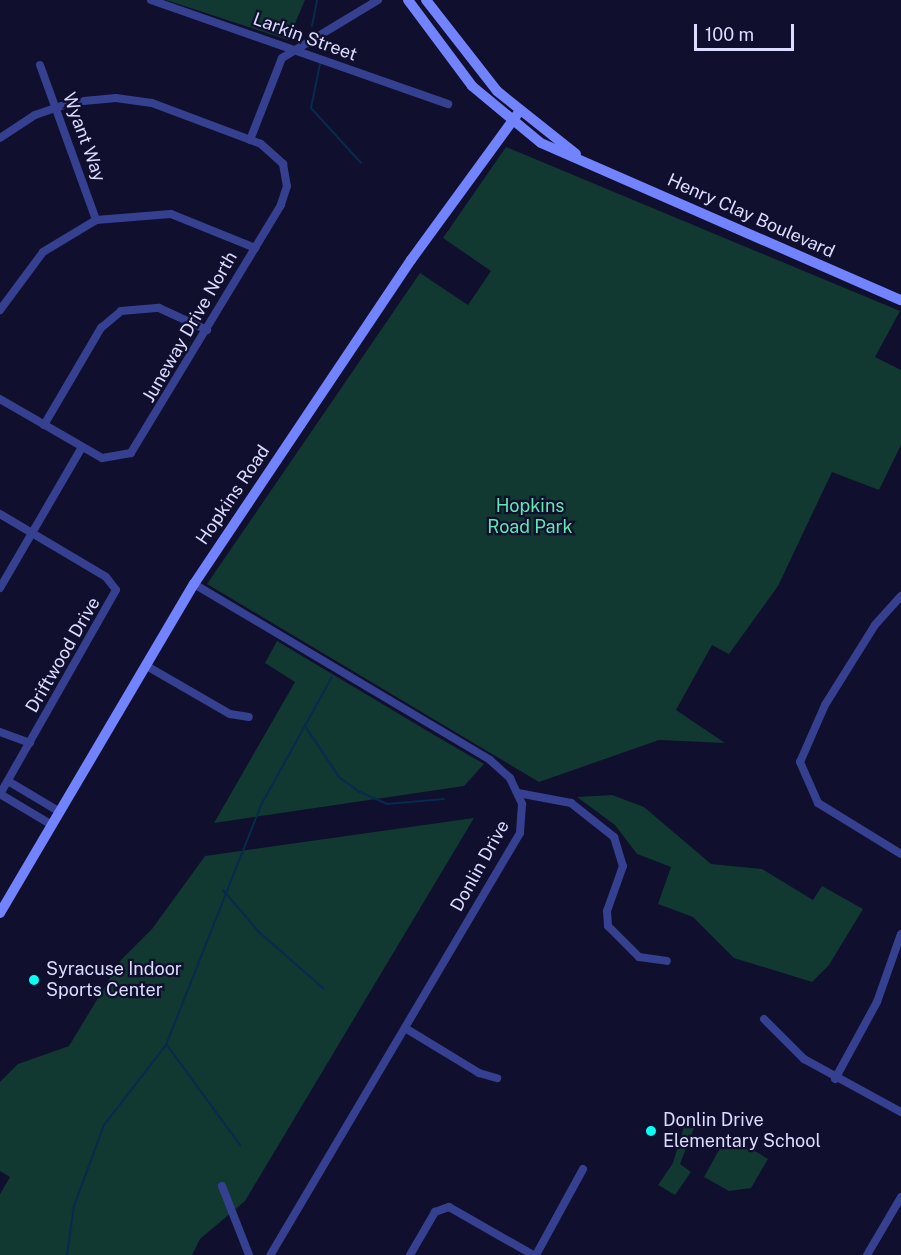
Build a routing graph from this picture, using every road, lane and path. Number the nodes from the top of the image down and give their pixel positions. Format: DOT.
graph roads {
  1 [pos="151,0"];
  2 [pos="378,0"];
  3 [pos="408,0"];
  4 [pos="416,0"];
  5 [pos="426,0"];
  6 [pos="441,21"];
  7 [pos="291,49"];
  8 [pos="40,65"];
  9 [pos="447,104"];
  10 [pos="55,107"];
  11 [pos="519,112"];
  12 [pos="511,121"];
  13 [pos="0,138"];
  14 [pos="250,140"];
  15 [pos="588,163"];
  16 [pos="96,220"];
  17 [pos="255,248"];
  18 [pos="901,300"];
  19 [pos="0,310"];
  20 [pos="207,330"];
  21 [pos="0,399"];
  22 [pos="44,425"];
  23 [pos="82,447"];
  24 [pos="0,514"];
  25 [pos="33,533"];
  26 [pos="194,584"];
  27 [pos="0,588"];
  28 [pos="901,596"];
  29 [pos="145,665"];
  30 [pos="249,717"];
  31 [pos="0,732"];
  32 [pos="30,743"];
  33 [pos="8,781"];
  34 [pos="518,793"];
  35 [pos="0,794"];
  36 [pos="60,812"];
  37 [pos="52,825"];
  38 [pos="901,854"];
  39 [pos="0,913"];
  40 [pos="901,934"];
  41 [pos="667,962"];
  42 [pos="764,1019"];
  43 [pos="405,1028"];
  44 [pos="497,1078"];
  45 [pos="835,1078"];
  46 [pos="901,1112"];
  47 [pos="583,1169"];
  48 [pos="222,1186"];
  49 [pos="901,1197"];
  50 [pos="898,1209"];
  51 [pos="249,1255"];
  52 [pos="270,1255"];
  53 [pos="410,1255"];
  54 [pos="534,1255"];
  55 [pos="867,1255"];
  1 -- 7 [label="street, Larkin Street"];
  2 -- 7 [label="street"];
  3 -- 12 [label="street, Henry Clay Boulevard"];
  4 -- 6 [label="street"];
  5 -- 6 [label="street"];
  6 -- 11 [label="street, Henry Clay Boulevard"];
  7 -- 9 [label="street, Larkin Street"];
  7 -- 14 [label="street"];
  8 -- 10 [label="street, Wyant Way"];
  10 -- 13 [label="street, Juneway Drive North"];
  10 -- 14 [label="street, Juneway Drive North"];
  10 -- 16 [label="street, Wyant Way"];
  11 -- 12 [label="street, Hopkins Road"];
  11 -- 15 [label="street, Henry Clay Boulevard"];
  12 -- 15 [label="street, Henry Clay Boulevard"];
  12 -- 26 [label="street, Hopkins Road"];
  14 -- 17 [label="street, Juneway Drive North"];
  15 -- 18 [label="street, Henry Clay Boulevard"];
  16 -- 17 [label="street"];
  16 -- 19 [label="street"];
  17 -- 20 [label="street, Juneway Drive North"];
  20 -- 22 [label="street"];
  20 -- 23 [label="street, Juneway Drive North"];
  21 -- 22 [label="street, Juneway Drive North"];
  22 -- 23 [label="street, Juneway Drive North"];
  23 -- 25 [label="street"];
  24 -- 25 [label="street, Driftwood Drive"];
  25 -- 27 [label="street"];
  25 -- 32 [label="street, Driftwood Drive"];
  26 -- 29 [label="street, Hopkins Road"];
  26 -- 34 [label="street"];
  28 -- 38 [label="street"];
  29 -- 30 [label="street"];
  29 -- 36 [label="street, Hopkins Road"];
  31 -- 32 [label="street"];
  32 -- 33 [label="street, Driftwood Drive"];
  33 -- 35 [label="street, Driftwood Drive"];
  33 -- 36 [label="street"];
  34 -- 41 [label="street"];
  34 -- 43 [label="street, Donlin Drive"];
  35 -- 37 [label="street"];
  36 -- 37 [label="street, Hopkins Road"];
  37 -- 39 [label="street, Hopkins Road"];
  40 -- 45 [label="street"];
  42 -- 45 [label="street"];
  43 -- 44 [label="street"];
  43 -- 52 [label="street, Donlin Drive"];
  45 -- 46 [label="street"];
  47 -- 54 [label="street"];
  48 -- 51 [label="street"];
  49 -- 50 [label="street"];
  50 -- 55 [label="street"];
  53 -- 54 [label="street"];
}
